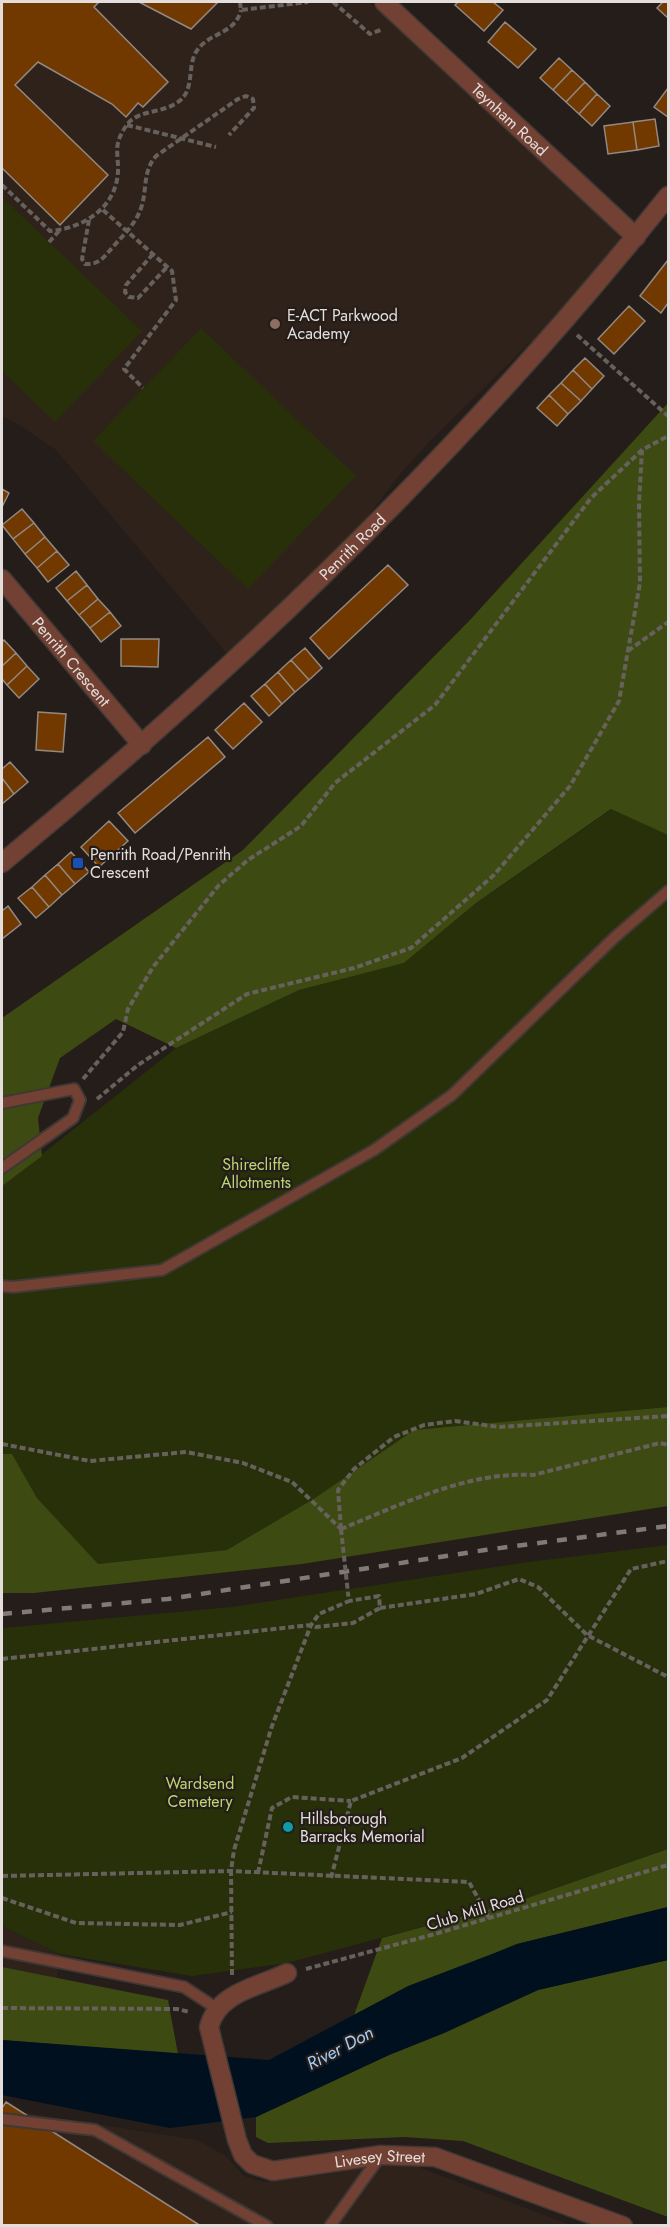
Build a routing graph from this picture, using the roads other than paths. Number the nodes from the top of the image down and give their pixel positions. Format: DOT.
graph roads {
  1 [pos="388,6"];
  2 [pos="669,196"];
  3 [pos="636,237"];
  4 [pos="2,579"];
  5 [pos="142,746"];
  6 [pos="2,863"];
  7 [pos="669,891"];
  8 [pos="2,1103"];
  9 [pos="2,1168"];
  10 [pos="2,1286"];
  11 [pos="2,1951"];
  12 [pos="287,1973"];
  13 [pos="214,2013"];
  14 [pos="2,2119"];
  15 [pos="381,2155"];
  16 [pos="267,2226"];
  17 [pos="330,2226"];
  18 [pos="623,2226"];
  1 -- 3 [label="street, Teynham Road"];
  2 -- 3 [label="street, Penrith Road"];
  3 -- 5 [label="street, Penrith Road"];
  4 -- 5 [label="street, Penrith Crescent"];
  5 -- 6 [label="street, Penrith Road"];
  7 -- 10 [label="lane"];
  8 -- 9 [label="lane"];
  11 -- 13 [label="lane"];
  12 -- 13 [label="street"];
  13 -- 15 [label="street, Livesey Street"];
  14 -- 16 [label="lane"];
  15 -- 17 [label="lane"];
  15 -- 18 [label="street, Livesey Street"];
}
